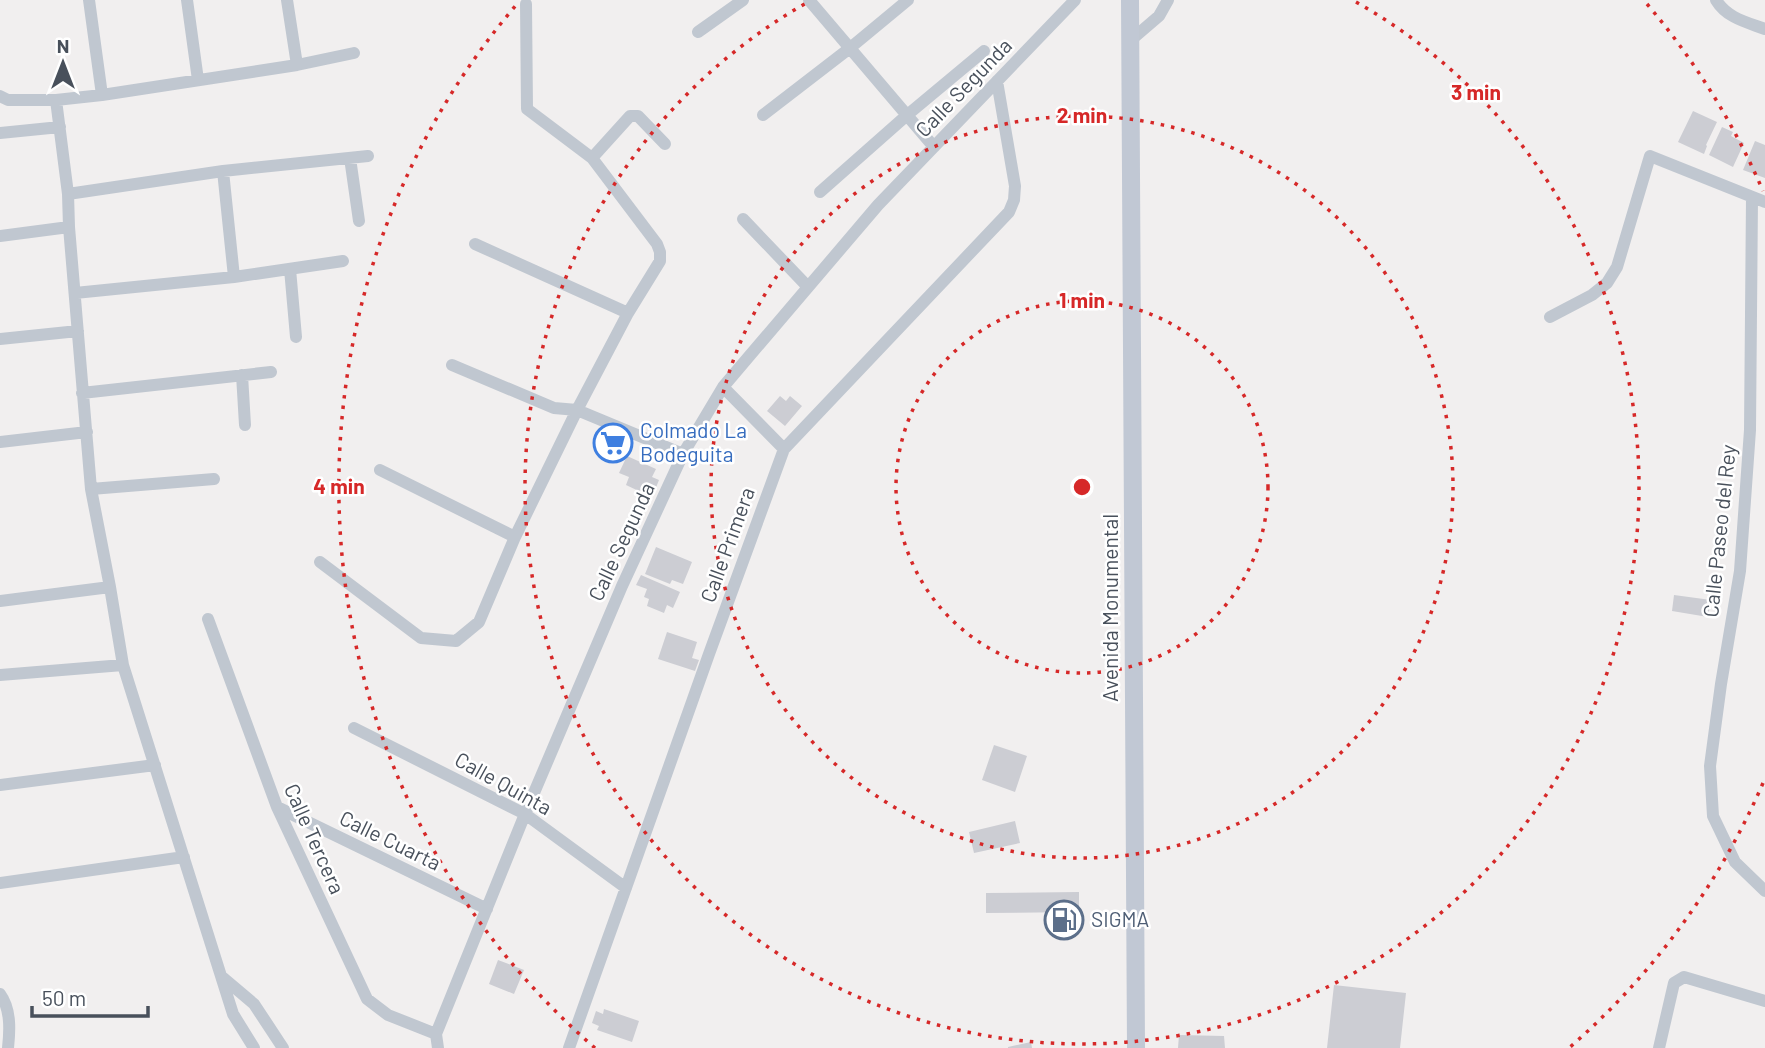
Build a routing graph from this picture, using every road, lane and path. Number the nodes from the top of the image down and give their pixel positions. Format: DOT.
graph roads {
  1 [pos="89,0"];
  2 [pos="187,0"];
  3 [pos="287,0"];
  4 [pos="743,0"];
  5 [pos="809,0"];
  6 [pos="908,0"];
  7 [pos="1076,0"];
  8 [pos="1130,0"];
  9 [pos="1168,0"];
  10 [pos="1716,0"];
  11 [pos="526,4"];
  12 [pos="1765,29"];
  13 [pos="698,32"];
  14 [pos="1131,40"];
  15 [pos="850,48"];
  16 [pos="984,51"];
  17 [pos="354,54"];
  18 [pos="297,65"];
  19 [pos="198,80"];
  20 [pos="997,81"];
  21 [pos="102,95"];
  22 [pos="0,96"];
  23 [pos="56,100"];
  24 [pos="763,115"];
  25 [pos="906,116"];
  26 [pos="60,127"];
  27 [pos="0,133"];
  28 [pos="665,144"];
  29 [pos="934,147"];
  30 [pos="368,156"];
  31 [pos="350,158"];
  32 [pos="592,158"];
  33 [pos="223,172"];
  34 [pos="820,192"];
  35 [pos="68,194"];
  36 [pos="1759,200"];
  37 [pos="743,219"];
  38 [pos="359,221"];
  39 [pos="69,227"];
  40 [pos="0,236"];
  41 [pos="475,244"];
  42 [pos="344,261"];
  43 [pos="290,269"];
  44 [pos="234,277"];
  45 [pos="808,286"];
  46 [pos="75,293"];
  47 [pos="628,313"];
  48 [pos="1550,317"];
  49 [pos="78,331"];
  50 [pos="296,337"];
  51 [pos="0,339"];
  52 [pos="452,365"];
  53 [pos="271,372"];
  54 [pos="242,375"];
  55 [pos="723,387"];
  56 [pos="82,393"];
  57 [pos="577,410"];
  58 [pos="245,425"];
  59 [pos="87,432"];
  60 [pos="0,442"];
  61 [pos="784,449"];
  62 [pos="684,454"];
  63 [pos="380,470"];
  64 [pos="214,479"];
  65 [pos="91,489"];
  66 [pos="515,537"];
  67 [pos="320,562"];
  68 [pos="110,587"];
  69 [pos="0,601"];
  70 [pos="208,619"];
  71 [pos="123,665"];
  72 [pos="0,675"];
  73 [pos="354,728"];
  74 [pos="155,765"];
  75 [pos="0,785"];
  76 [pos="276,807"];
  77 [pos="525,814"];
  78 [pos="184,857"];
  79 [pos="0,883"];
  80 [pos="626,888"];
  81 [pos="1765,891"];
  82 [pos="487,909"];
  83 [pos="221,976"];
  84 [pos="0,994"];
  85 [pos="1765,1001"];
  86 [pos="436,1034"];
  87 [pos="281,1047"];
  88 [pos="8,1048"];
  89 [pos="254,1048"];
  90 [pos="438,1048"];
  91 [pos="569,1048"];
  92 [pos="1136,1048"];
  93 [pos="1659,1048"];
  1 -- 21 [label="street"];
  2 -- 19 [label="street"];
  3 -- 18 [label="street"];
  4 -- 13 [label="street"];
  5 -- 15 [label="street"];
  6 -- 15 [label="street"];
  7 -- 20 [label="street, Calle Segunda"];
  8 -- 14 [label="main road, Avenida Monumental"];
  9 -- 14 [label="street"];
  10 -- 12 [label="street"];
  11 -- 32 [label="street"];
  14 -- 92 [label="main road, Avenida Monumental"];
  15 -- 24 [label="street"];
  15 -- 25 [label="street"];
  16 -- 25 [label="street"];
  17 -- 18 [label="street"];
  18 -- 19 [label="street"];
  19 -- 21 [label="street"];
  20 -- 29 [label="street, Calle Segunda"];
  20 -- 61 [label="street, Calle Primera"];
  21 -- 23 [label="street"];
  22 -- 23 [label="street"];
  23 -- 26 [label="street"];
  25 -- 29 [label="street"];
  25 -- 34 [label="street"];
  26 -- 27 [label="street"];
  26 -- 35 [label="street"];
  28 -- 32 [label="street"];
  29 -- 45 [label="street, Calle Segunda"];
  30 -- 31 [label="street"];
  31 -- 33 [label="street"];
  31 -- 38 [label="street"];
  32 -- 47 [label="street"];
  33 -- 35 [label="street"];
  33 -- 44 [label="street"];
  35 -- 39 [label="street"];
  36 -- 48 [label="street"];
  36 -- 81 [label="street, Calle Paseo del Rey"];
  37 -- 45 [label="street"];
  39 -- 40 [label="street"];
  39 -- 46 [label="street"];
  41 -- 47 [label="street"];
  42 -- 43 [label="street"];
  43 -- 44 [label="street"];
  43 -- 50 [label="street"];
  44 -- 46 [label="street"];
  45 -- 55 [label="street, Calle Segunda"];
  46 -- 49 [label="street"];
  47 -- 57 [label="street"];
  49 -- 51 [label="street"];
  49 -- 56 [label="street"];
  52 -- 57 [label="street"];
  53 -- 54 [label="street"];
  54 -- 56 [label="street"];
  54 -- 58 [label="street"];
  55 -- 61 [label="street"];
  55 -- 62 [label="street, Calle Segunda"];
  56 -- 59 [label="street"];
  57 -- 62 [label="street"];
  57 -- 66 [label="street"];
  59 -- 60 [label="street"];
  59 -- 65 [label="street"];
  61 -- 80 [label="street, Calle Primera"];
  62 -- 77 [label="street, Calle Segunda"];
  63 -- 66 [label="street"];
  64 -- 65 [label="street"];
  65 -- 68 [label="street"];
  66 -- 67 [label="street"];
  68 -- 69 [label="street"];
  68 -- 71 [label="street"];
  70 -- 76 [label="street, Calle Tercera"];
  71 -- 72 [label="street"];
  71 -- 74 [label="street"];
  73 -- 77 [label="street, Calle Quinta"];
  74 -- 75 [label="street"];
  74 -- 78 [label="street"];
  76 -- 82 [label="street, Calle Cuarta"];
  76 -- 86 [label="street, Calle Tercera"];
  77 -- 80 [label="street, Calle Quinta"];
  77 -- 82 [label="street, Calle Segunda"];
  78 -- 79 [label="street"];
  78 -- 83 [label="street"];
  80 -- 91 [label="street, Calle Primera"];
  82 -- 86 [label="street, Calle Segunda"];
  83 -- 87 [label="street"];
  83 -- 89 [label="street"];
  84 -- 88 [label="street"];
  85 -- 93 [label="street"];
  86 -- 90 [label="street"];
}
